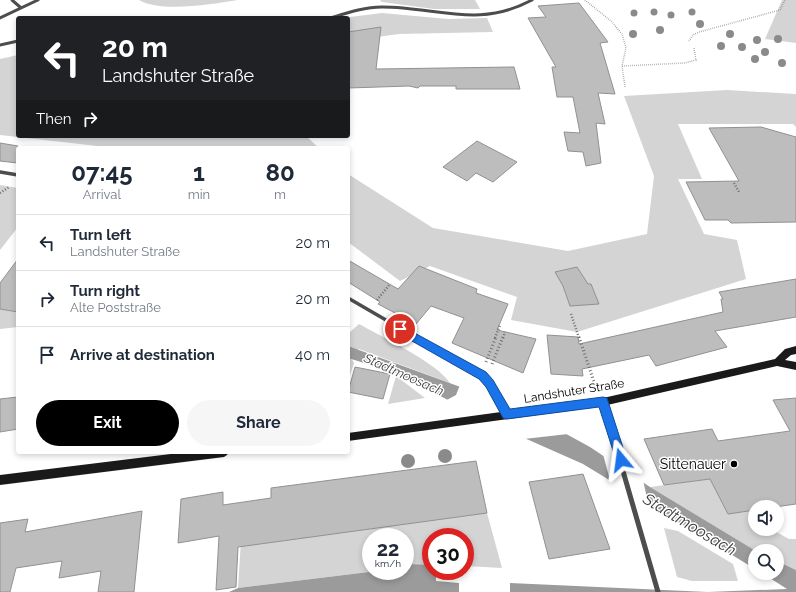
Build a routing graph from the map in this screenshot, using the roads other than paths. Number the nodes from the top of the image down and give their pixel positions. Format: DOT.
graph roads {
  1 [pos="12,0"];
  2 [pos="38,0"];
  3 [pos="532,0"];
  4 [pos="20,6"];
  5 [pos="338,16"];
  6 [pos="0,18"];
  7 [pos="16,41"];
  8 [pos="0,45"];
  9 [pos="0,172"];
  10 [pos="16,175"];
  11 [pos="350,299"];
  12 [pos="796,350"];
  13 [pos="777,362"];
  14 [pos="796,366"];
  15 [pos="603,402"];
  16 [pos="507,414"];
  17 [pos="350,437"];
  18 [pos="208,454"];
  19 [pos="0,480"];
  20 [pos="658,592"];
  1 -- 4 [label="street"];
  2 -- 4 [label="street"];
  3 -- 5 [label="street"];
  4 -- 6 [label="street"];
  7 -- 8 [label="street"];
  9 -- 10 [label="street"];
  11 -- 16 [label="street"];
  12 -- 13 [label="main road, Landshuter Straße"];
  13 -- 14 [label="main road, Landshuter Straße"];
  13 -- 15 [label="main road, Landshuter Straße"];
  15 -- 16 [label="main road, Landshuter Straße"];
  15 -- 20 [label="street"];
  16 -- 17 [label="main road, Landshuter Straße"];
  18 -- 19 [label="main road"];
}
